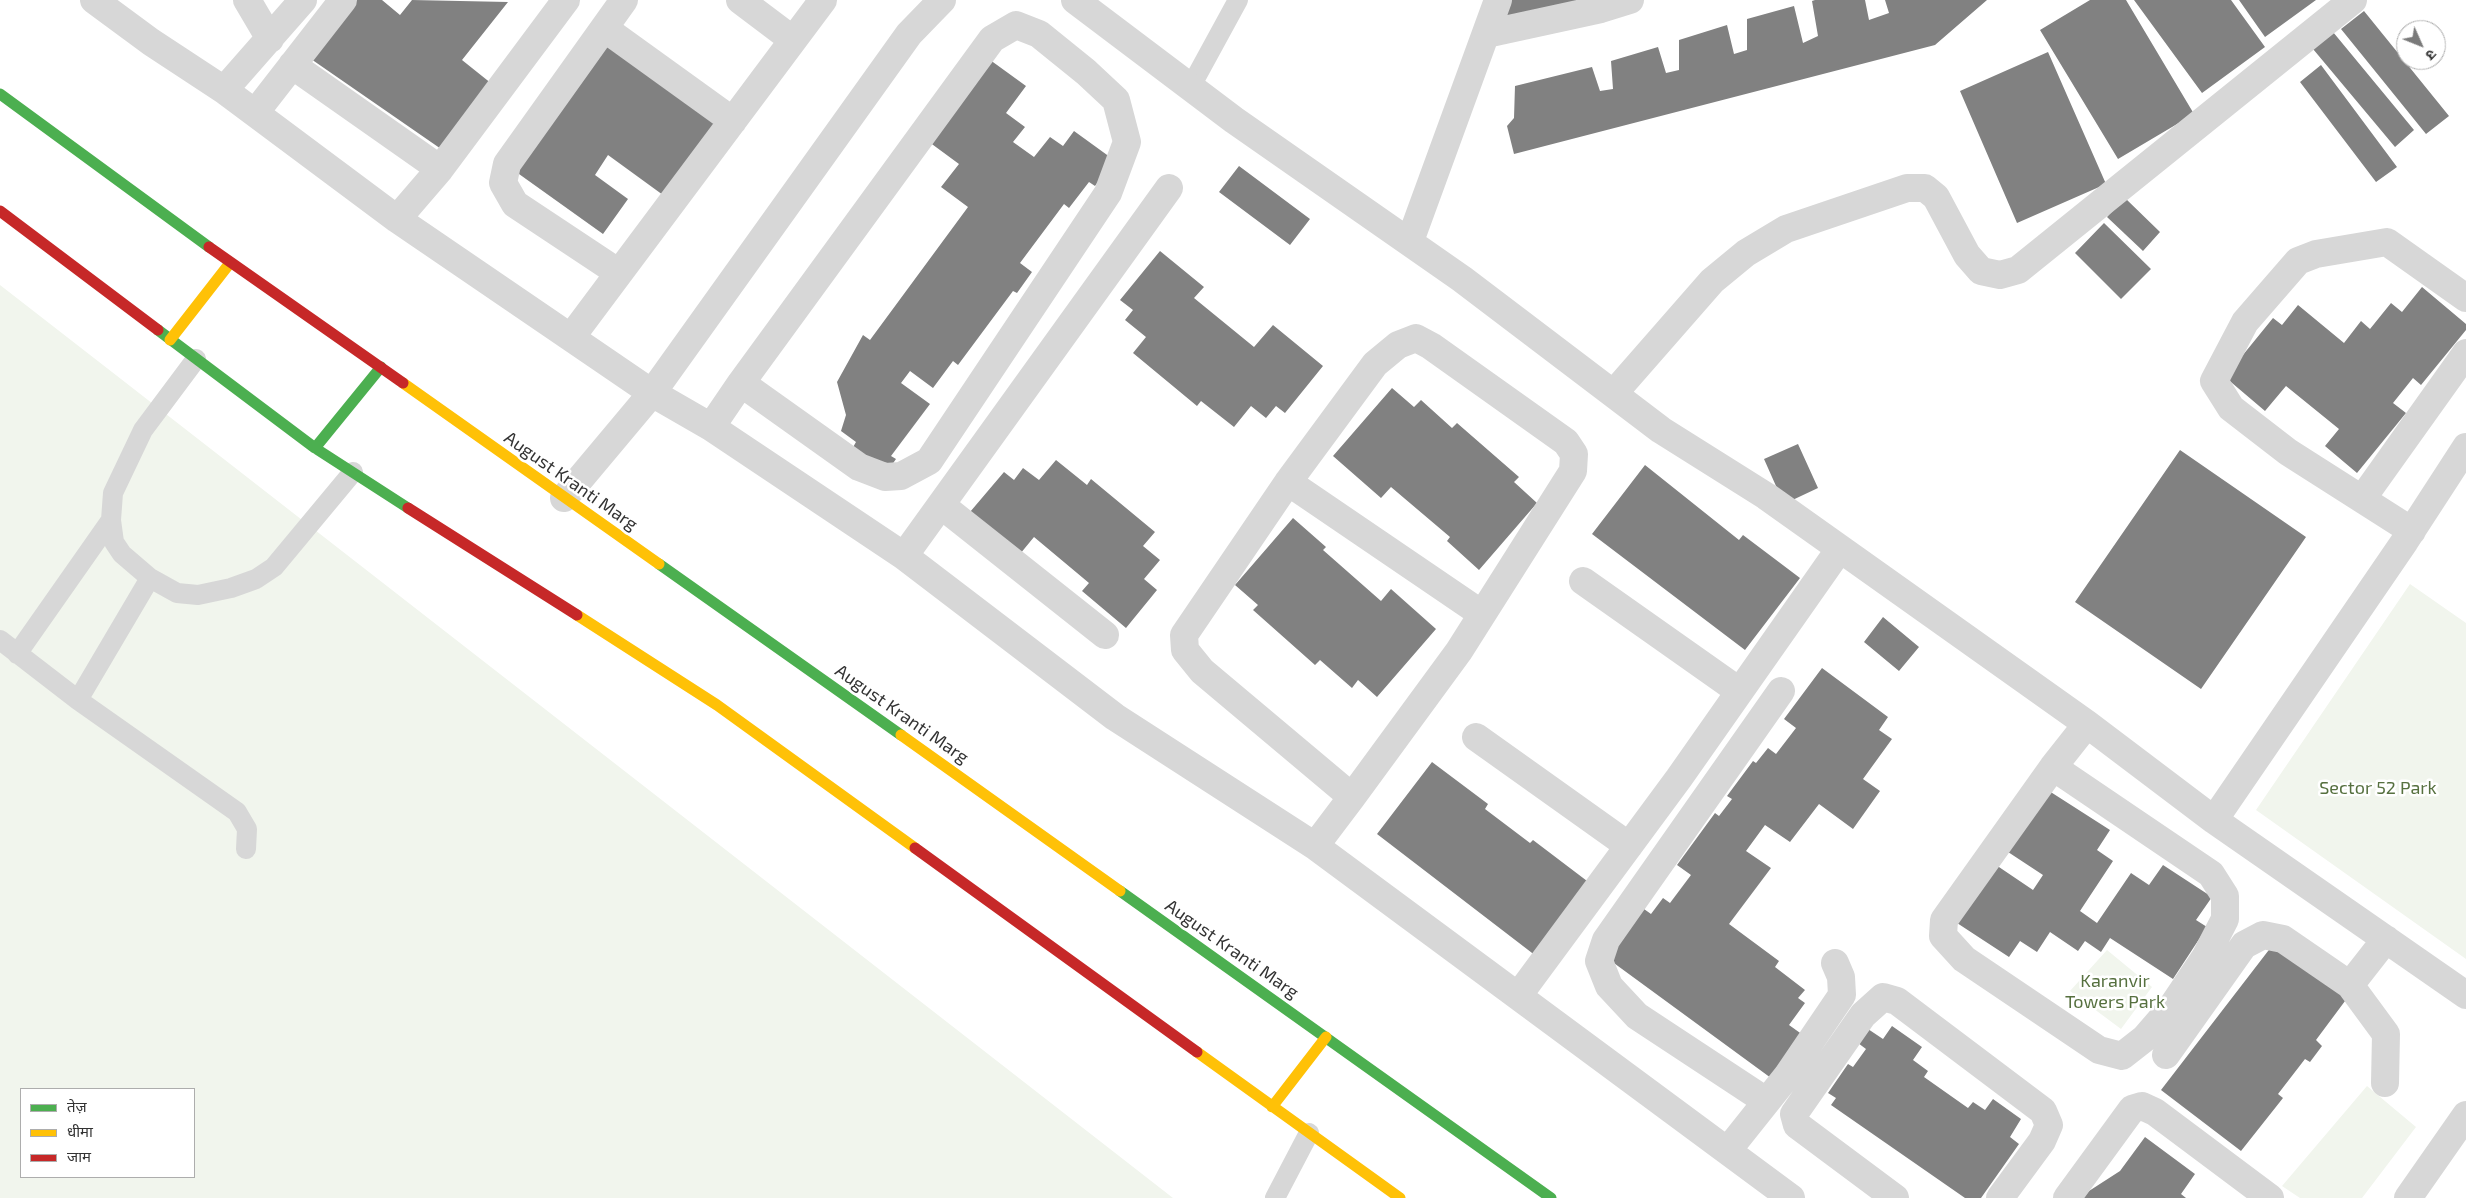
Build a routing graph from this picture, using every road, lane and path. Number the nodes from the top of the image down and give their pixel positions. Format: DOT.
graph roads {
  1 [pos="94,0"];
  2 [pos="247,0"];
  3 [pos="303,0"];
  4 [pos="343,0"];
  5 [pos="566,0"];
  6 [pos="624,0"];
  7 [pos="740,0"];
  8 [pos="823,0"];
  9 [pos="942,0"];
  10 [pos="1075,0"];
  11 [pos="1238,0"];
  12 [pos="1498,0"];
  13 [pos="1630,0"];
  14 [pos="2352,0"];
  15 [pos="604,28"];
  16 [pos="1486,34"];
  17 [pos="270,39"];
  18 [pos="793,40"];
  19 [pos="292,65"];
  20 [pos="1190,88"];
  21 [pos="224,90"];
  22 [pos="0,94"];
  23 [pos="255,113"];
  24 [pos="733,121"];
  25 [pos="440,169"];
  26 [pos="1169,188"];
  27 [pos="0,212"];
  28 [pos="397,219"];
  29 [pos="1410,241"];
  30 [pos="230,263"];
  31 [pos="619,273"];
  32 [pos="2466,298"];
  33 [pos="572,336"];
  34 [pos="170,340"];
  35 [pos="2466,353"];
  36 [pos="196,359"];
  37 [pos="381,367"];
  38 [pos="741,382"];
  39 [pos="652,393"];
  40 [pos="1614,393"];
  41 [pos="712,427"];
  42 [pos="2466,447"];
  43 [pos="315,448"];
  44 [pos="353,472"];
  45 [pos="1288,482"];
  46 [pos="564,498"];
  47 [pos="2362,499"];
  48 [pos="941,505"];
  49 [pos="111,520"];
  50 [pos="2412,531"];
  51 [pos="1839,550"];
  52 [pos="904,556"];
  53 [pos="150,578"];
  54 [pos="1583,581"];
  55 [pos="1482,614"];
  56 [pos="1105,635"];
  57 [pos="0,640"];
  58 [pos="17,654"];
  59 [pos="1740,691"];
  60 [pos="1781,691"];
  61 [pos="78,700"];
  62 [pos="2087,724"];
  63 [pos="1476,737"];
  64 [pos="2053,766"];
  65 [pos="1352,797"];
  66 [pos="2214,820"];
  67 [pos="1315,846"];
  68 [pos="1629,846"];
  69 [pos="246,849"];
  70 [pos="2386,939"];
  71 [pos="1835,963"];
  72 [pos="2350,985"];
  73 [pos="2466,995"];
  74 [pos="1518,996"];
  75 [pos="1326,1037"];
  76 [pos="2166,1055"];
  77 [pos="2386,1083"];
  78 [pos="1766,1101"];
  79 [pos="1272,1107"];
  80 [pos="2466,1115"];
  81 [pos="1309,1133"];
  82 [pos="1728,1150"];
  83 [pos="1274,1198"];
  84 [pos="1400,1198"];
  85 [pos="1551,1198"];
  86 [pos="1791,1198"];
  87 [pos="1895,1198"];
  88 [pos="2000,1198"];
  89 [pos="2067,1198"];
  90 [pos="2270,1198"];
  91 [pos="2408,1198"];
  1 -- 21 [label="street"];
  2 -- 17 [label="street"];
  3 -- 17 [label="street"];
  4 -- 19 [label="street"];
  5 -- 25 [label="street"];
  6 -- 15 [label="street"];
  7 -- 18 [label="street"];
  8 -- 18 [label="street"];
  9 -- 39 [label="street"];
  10 -- 20 [label="street"];
  11 -- 20 [label="lane"];
  12 -- 16 [label="street"];
  13 -- 16 [label="street"];
  14 -- 40 [label="street"];
  15 -- 24 [label="street"];
  15 -- 31 [label="street"];
  16 -- 29 [label="street"];
  17 -- 21 [label="street"];
  18 -- 24 [label="street"];
  19 -- 23 [label="street"];
  19 -- 25 [label="street"];
  20 -- 29 [label="street"];
  21 -- 23 [label="street"];
  22 -- 30 [label="main road, August Kranti Marg"];
  23 -- 28 [label="street"];
  24 -- 31 [label="street"];
  25 -- 28 [label="street"];
  26 -- 48 [label="street"];
  27 -- 34 [label="main road"];
  28 -- 33 [label="street"];
  29 -- 40 [label="street"];
  30 -- 34 [label="main road"];
  30 -- 37 [label="main road, August Kranti Marg"];
  31 -- 33 [label="street"];
  32 -- 47 [label="street"];
  33 -- 39 [label="street"];
  34 -- 36 [label="main road"];
  35 -- 47 [label="street"];
  36 -- 43 [label="main road"];
  36 -- 49 [label="lane"];
  37 -- 43 [label="main road"];
  37 -- 46 [label="main road, August Kranti Marg"];
  38 -- 38 [label="street"];
  38 -- 41 [label="street"];
  39 -- 41 [label="street"];
  39 -- 46 [label="street"];
  40 -- 51 [label="street"];
  41 -- 52 [label="street"];
  42 -- 50 [label="street"];
  43 -- 44 [label="main road"];
  44 -- 53 [label="lane"];
  44 -- 79 [label="main road"];
  45 -- 55 [label="street"];
  45 -- 55 [label="street"];
  45 -- 65 [label="street"];
  46 -- 75 [label="main road, August Kranti Marg"];
  47 -- 50 [label="street"];
  48 -- 52 [label="street"];
  48 -- 56 [label="street"];
  49 -- 53 [label="lane"];
  49 -- 58 [label="lane"];
  50 -- 66 [label="street"];
  51 -- 59 [label="street"];
  51 -- 62 [label="street"];
  52 -- 67 [label="street"];
  53 -- 61 [label="lane"];
  54 -- 59 [label="street"];
  55 -- 65 [label="street"];
  57 -- 58 [label="lane"];
  58 -- 61 [label="lane"];
  59 -- 68 [label="street"];
  60 -- 78 [label="street"];
  61 -- 69 [label="lane"];
  62 -- 64 [label="street"];
  62 -- 66 [label="street"];
  63 -- 68 [label="street"];
  64 -- 64 [label="street"];
  65 -- 67 [label="street"];
  66 -- 70 [label="street"];
  67 -- 74 [label="street"];
  68 -- 74 [label="street"];
  70 -- 72 [label="street"];
  70 -- 73 [label="street"];
  71 -- 78 [label="street"];
  72 -- 76 [label="street"];
  72 -- 77 [label="street"];
  74 -- 82 [label="street"];
  75 -- 79 [label="main road"];
  75 -- 85 [label="main road, August Kranti Marg"];
  78 -- 82 [label="street"];
  79 -- 81 [label="main road"];
  80 -- 91 [label="street"];
  81 -- 83 [label="lane"];
  81 -- 84 [label="main road"];
  82 -- 86 [label="street"];
  87 -- 88 [label="street"];
  89 -- 90 [label="street"];
}
